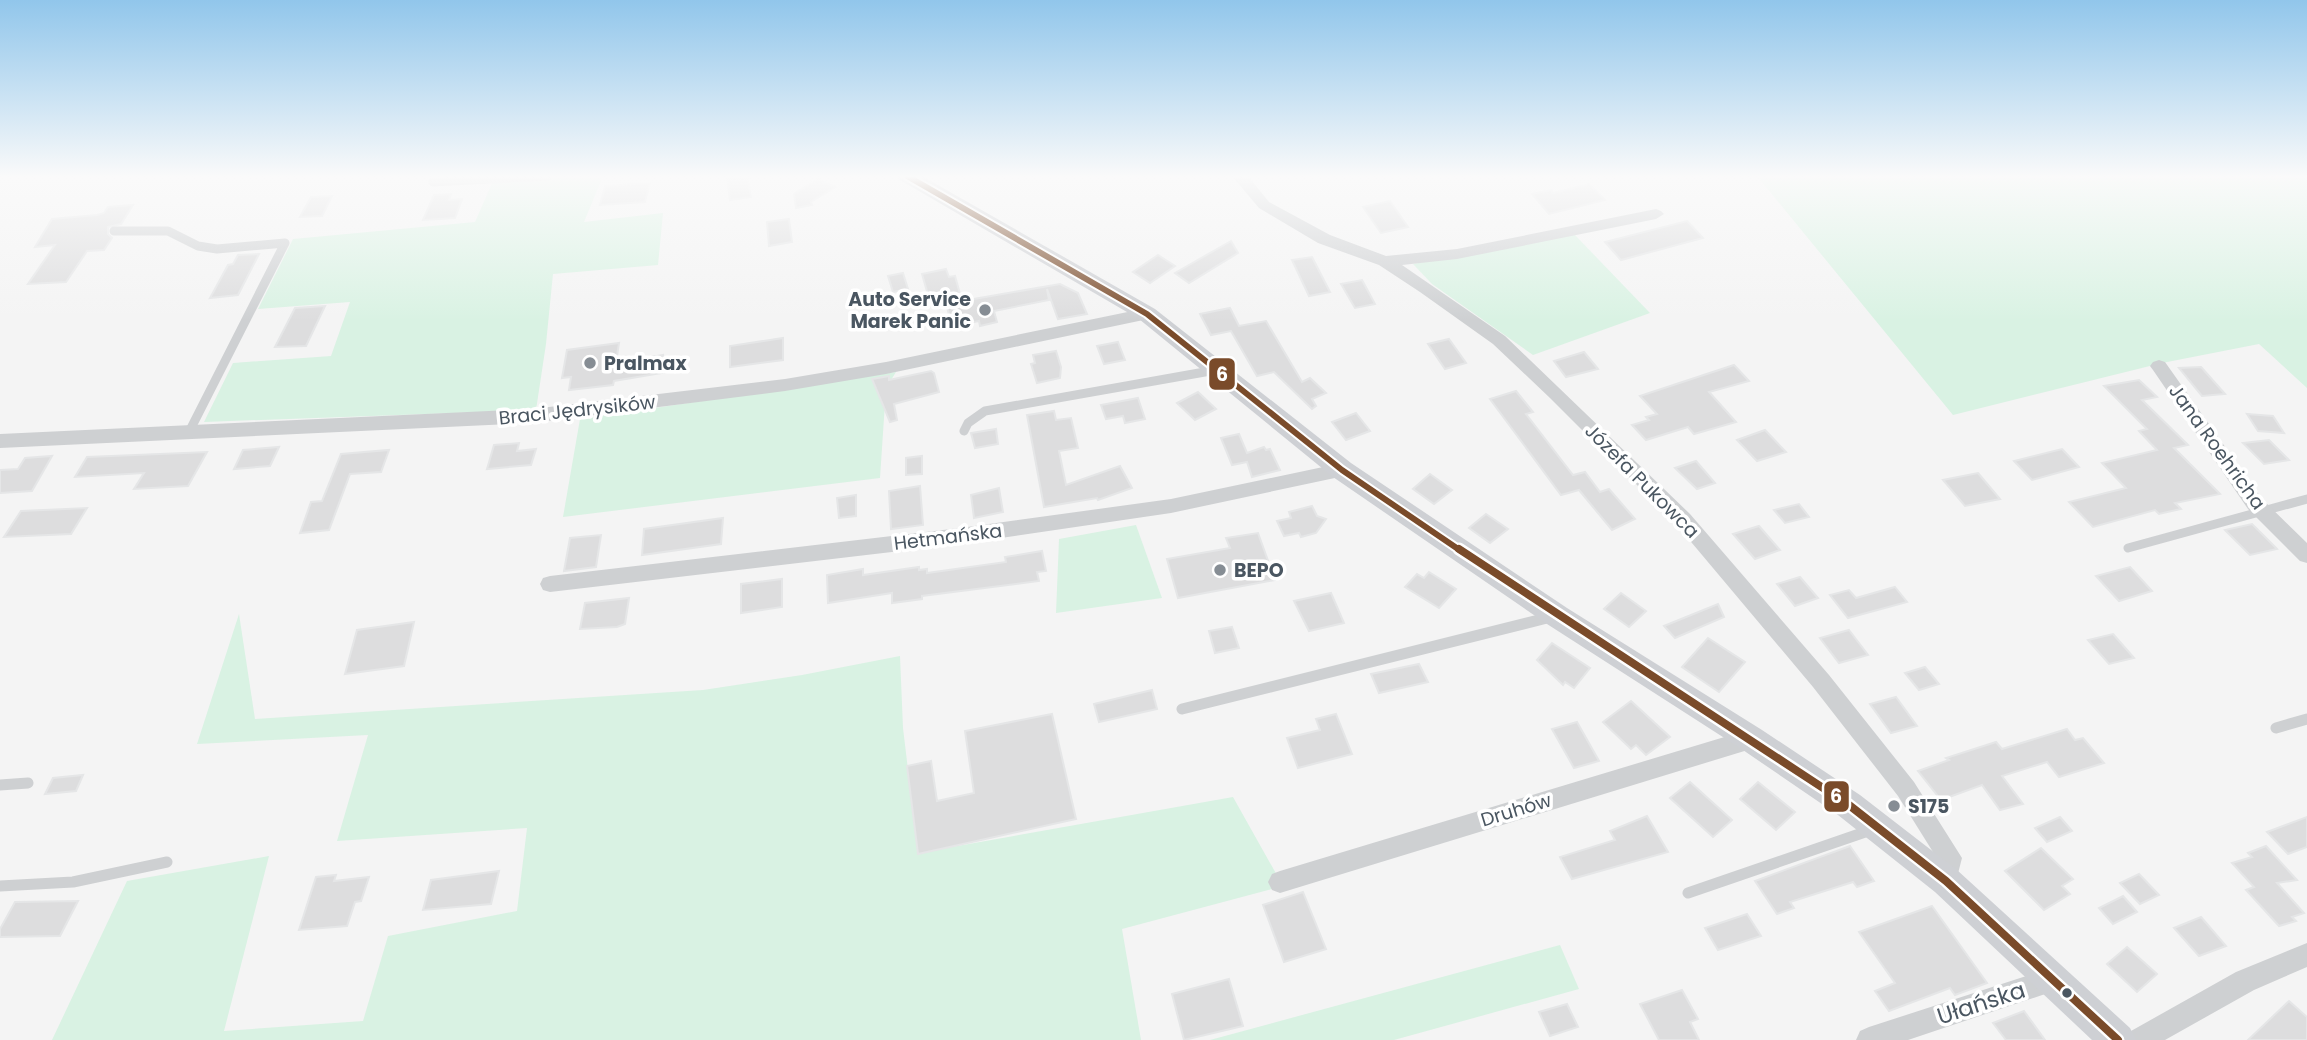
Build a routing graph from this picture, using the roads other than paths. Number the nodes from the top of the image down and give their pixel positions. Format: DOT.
graph roads {
  1 [pos="991,225"];
  2 [pos="1298,225"];
  3 [pos="1604,225"];
  4 [pos="114,230"];
  5 [pos="1385,261"];
  6 [pos="1147,314"];
  7 [pos="2159,366"];
  8 [pos="1216,369"];
  9 [pos="964,431"];
  10 [pos="188,434"];
  11 [pos="0,441"];
  12 [pos="1342,470"];
  13 [pos="2307,499"];
  14 [pos="2261,510"];
  15 [pos="2128,548"];
  16 [pos="2307,555"];
  17 [pos="550,584"];
  18 [pos="1557,616"];
  19 [pos="1182,709"];
  20 [pos="2307,719"];
  21 [pos="2276,727"];
  22 [pos="1751,739"];
  23 [pos="28,783"];
  24 [pos="0,785"];
  25 [pos="1878,828"];
  26 [pos="167,862"];
  27 [pos="1946,881"];
  28 [pos="1280,882"];
  29 [pos="0,886"];
  30 [pos="1688,893"];
  31 [pos="2307,954"];
  32 [pos="2054,979"];
  33 [pos="1869,1040"];
  34 [pos="2118,1040"];
  35 [pos="2140,1040"];
  1 -- 6 [label="street"];
  2 -- 5 [label="street, Józefa Pukowca"];
  3 -- 5 [label="street"];
  4 -- 10 [label="lane"];
  5 -- 27 [label="street, Józefa Pukowca"];
  6 -- 8 [label="street"];
  6 -- 10 [label="street, Braci Jędrysików"];
  7 -- 14 [label="street, Jana Roehricha"];
  8 -- 9 [label="lane"];
  8 -- 12 [label="street"];
  10 -- 11 [label="street, Braci Jędrysików"];
  12 -- 17 [label="street, Hetmańska"];
  12 -- 18 [label="street"];
  13 -- 14 [label="lane"];
  14 -- 15 [label="lane"];
  14 -- 16 [label="street, Jana Roehricha"];
  18 -- 19 [label="lane"];
  18 -- 22 [label="street"];
  20 -- 21 [label="lane"];
  22 -- 25 [label="street"];
  22 -- 28 [label="street, Druhów"];
  23 -- 24 [label="lane"];
  25 -- 27 [label="street"];
  25 -- 30 [label="lane"];
  26 -- 29 [label="lane"];
  27 -- 32 [label="street"];
  31 -- 35 [label="street"];
  32 -- 33 [label="street, Ułańska"];
  32 -- 34 [label="street"];
}
